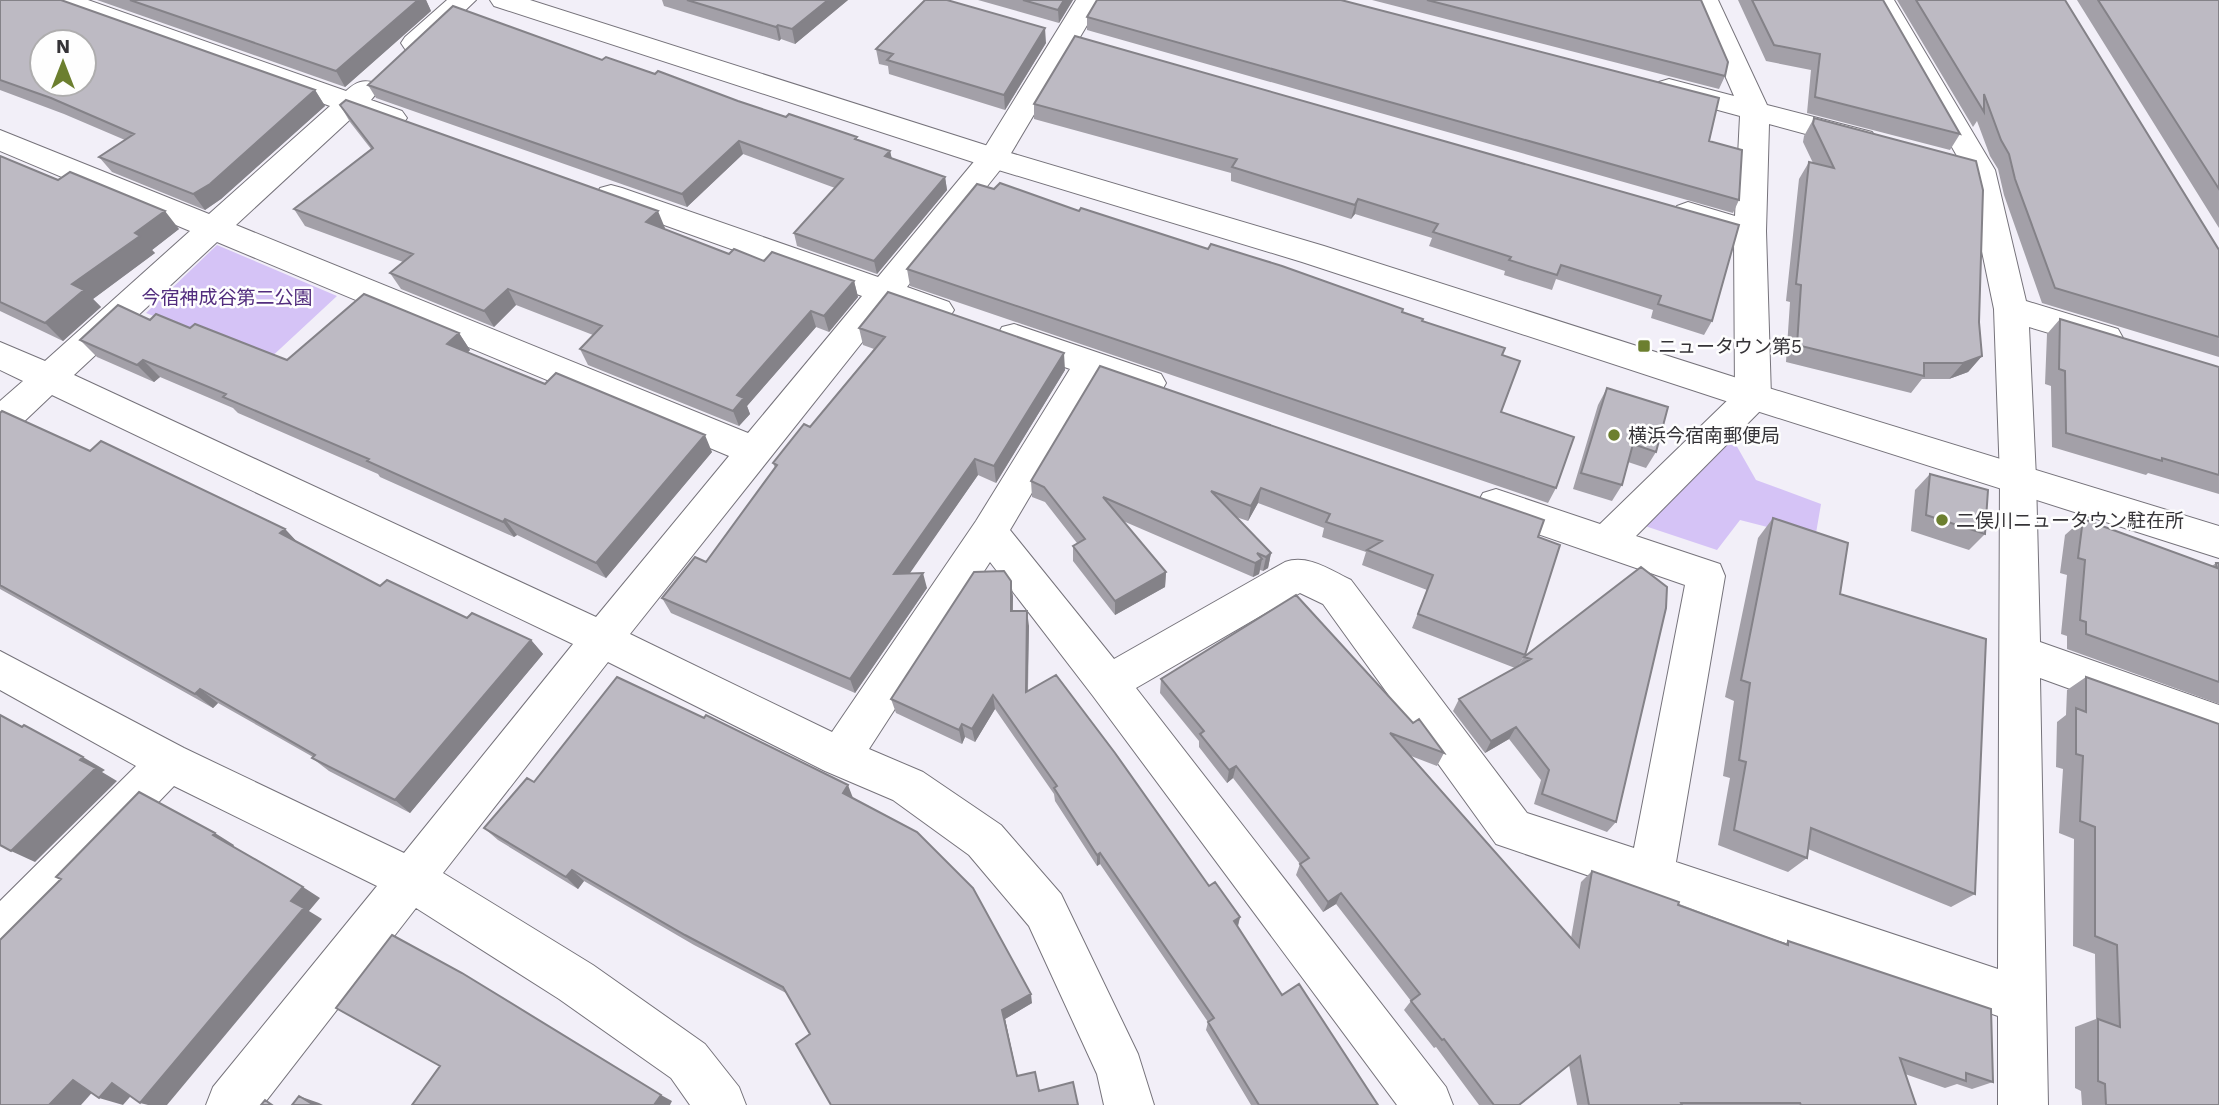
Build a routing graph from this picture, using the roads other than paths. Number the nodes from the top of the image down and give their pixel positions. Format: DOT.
graph roads {
  1 [pos="63,0"];
  2 [pos="463,0"];
  3 [pos="503,0"];
  4 [pos="1089,0"];
  5 [pos="1705,0"];
  6 [pos="1881,0"];
  7 [pos="1649,83"];
  8 [pos="349,103"];
  9 [pos="1755,111"];
  10 [pos="428,131"];
  11 [pos="0,140"];
  12 [pos="1887,146"];
  13 [pos="993,158"];
  14 [pos="1940,160"];
  15 [pos="1980,170"];
  16 [pos="584,186"];
  17 [pos="1657,204"];
  18 [pos="214,228"];
  19 [pos="1751,231"];
  20 [pos="885,292"];
  21 [pos="2011,309"];
  22 [pos="2141,348"];
  23 [pos="0,355"];
  24 [pos="1091,363"];
  25 [pos="49,377"];
  26 [pos="1184,395"];
  27 [pos="1753,397"];
  28 [pos="0,422"];
  29 [pos="756,452"];
  30 [pos="2018,478"];
  31 [pos="1461,492"];
  32 [pos="989,532"];
  33 [pos="1606,542"];
  34 [pos="2219,542"];
  35 [pos="602,639"];
  36 [pos="2020,653"];
  37 [pos="0,669"];
  38 [pos="1108,683"];
  39 [pos="2219,724"];
  40 [pos="840,757"];
  41 [pos="169,762"];
  42 [pos="1651,876"];
  43 [pos="412,880"];
  44 [pos="0,934"];
  45 [pos="2023,1001"];
  46 [pos="231,1105"];
  47 [pos="721,1105"];
  48 [pos="1129,1105"];
  49 [pos="1428,1105"];
  50 [pos="2023,1105"];
  1 -- 8 [label="street"];
  2 -- 8 [label="street"];
  3 -- 13 [label="street"];
  4 -- 13 [label="street"];
  5 -- 9 [label="street"];
  6 -- 15 [label="street"];
  7 -- 9 [label="street"];
  8 -- 10 [label="street"];
  8 -- 18 [label="street"];
  9 -- 12 [label="street"];
  9 -- 19 [label="street"];
  11 -- 18 [label="street"];
  13 -- 20 [label="street"];
  13 -- 27 [label="street"];
  14 -- 15 [label="street"];
  15 -- 21 [label="street"];
  16 -- 20 [label="street"];
  17 -- 19 [label="street"];
  18 -- 25 [label="street"];
  18 -- 29 [label="street"];
  19 -- 27 [label="street"];
  20 -- 24 [label="street"];
  20 -- 29 [label="street"];
  21 -- 22 [label="street"];
  21 -- 30 [label="street"];
  23 -- 25 [label="street"];
  24 -- 26 [label="street"];
  24 -- 32 [label="street"];
  25 -- 28 [label="street"];
  25 -- 35 [label="street"];
  27 -- 30 [label="street"];
  27 -- 33 [label="street"];
  29 -- 35 [label="street"];
  30 -- 34 [label="street"];
  30 -- 36 [label="street"];
  31 -- 33 [label="street"];
  32 -- 38 [label="street"];
  32 -- 40 [label="street"];
  33 -- 42 [label="street"];
  35 -- 40 [label="street"];
  35 -- 43 [label="street"];
  36 -- 39 [label="street"];
  36 -- 45 [label="street"];
  37 -- 41 [label="street"];
  38 -- 42 [label="street"];
  38 -- 49 [label="street"];
  40 -- 48 [label="street"];
  41 -- 43 [label="street"];
  41 -- 44 [label="street"];
  42 -- 45 [label="street"];
  43 -- 46 [label="street"];
  43 -- 47 [label="street"];
  45 -- 50 [label="street"];
}
